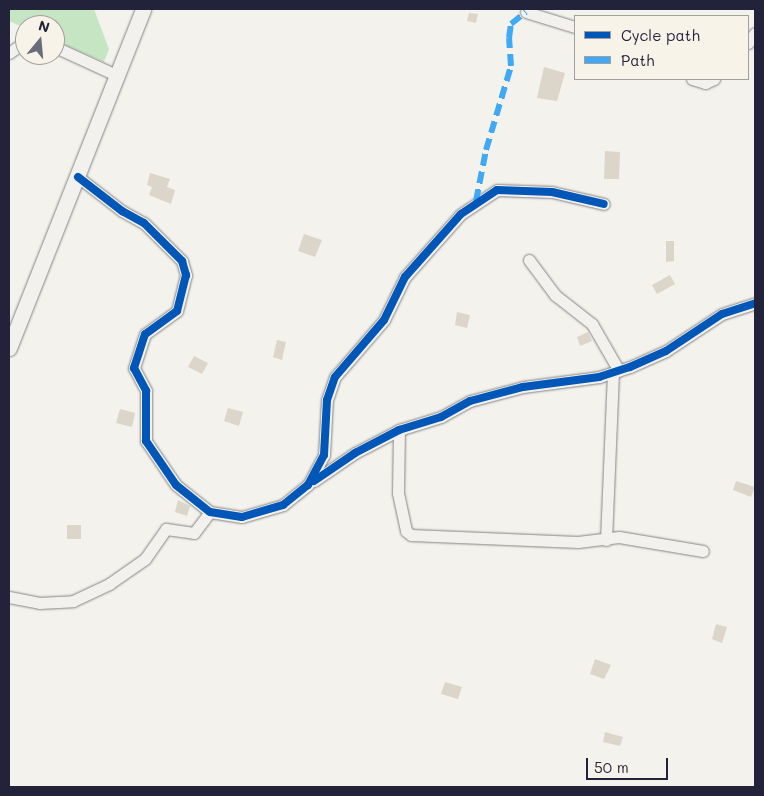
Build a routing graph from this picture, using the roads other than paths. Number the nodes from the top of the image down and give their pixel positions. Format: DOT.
graph roads {
  1 [pos="143,9"];
  2 [pos="525,10"];
  3 [pos="574,28"];
  4 [pos="65,52"];
  5 [pos="118,76"];
  6 [pos="696,80"];
  7 [pos="712,80"];
  8 [pos="78,177"];
  9 [pos="604,204"];
  10 [pos="529,260"];
  11 [pos="755,303"];
  12 [pos="9,348"];
  13 [pos="616,372"];
  14 [pos="399,430"];
  15 [pos="325,446"];
  16 [pos="345,460"];
  17 [pos="308,485"];
  18 [pos="210,512"];
  19 [pos="606,540"];
  20 [pos="703,551"];
  21 [pos="9,598"];
  1 -- 5 [label="street"];
  2 -- 3 [label="street"];
  4 -- 5 [label="street"];
  5 -- 8 [label="street"];
  6 -- 7 [label="street"];
  8 -- 12 [label="street"];
  8 -- 18 [label="street"];
  9 -- 15 [label="street"];
  10 -- 13 [label="street"];
  11 -- 13 [label="street"];
  13 -- 14 [label="street"];
  13 -- 19 [label="street"];
  14 -- 16 [label="street"];
  14 -- 19 [label="street"];
  15 -- 16 [label="street"];
  15 -- 17 [label="street"];
  16 -- 17 [label="street"];
  17 -- 18 [label="street"];
  18 -- 21 [label="street"];
  19 -- 20 [label="street"];
}
